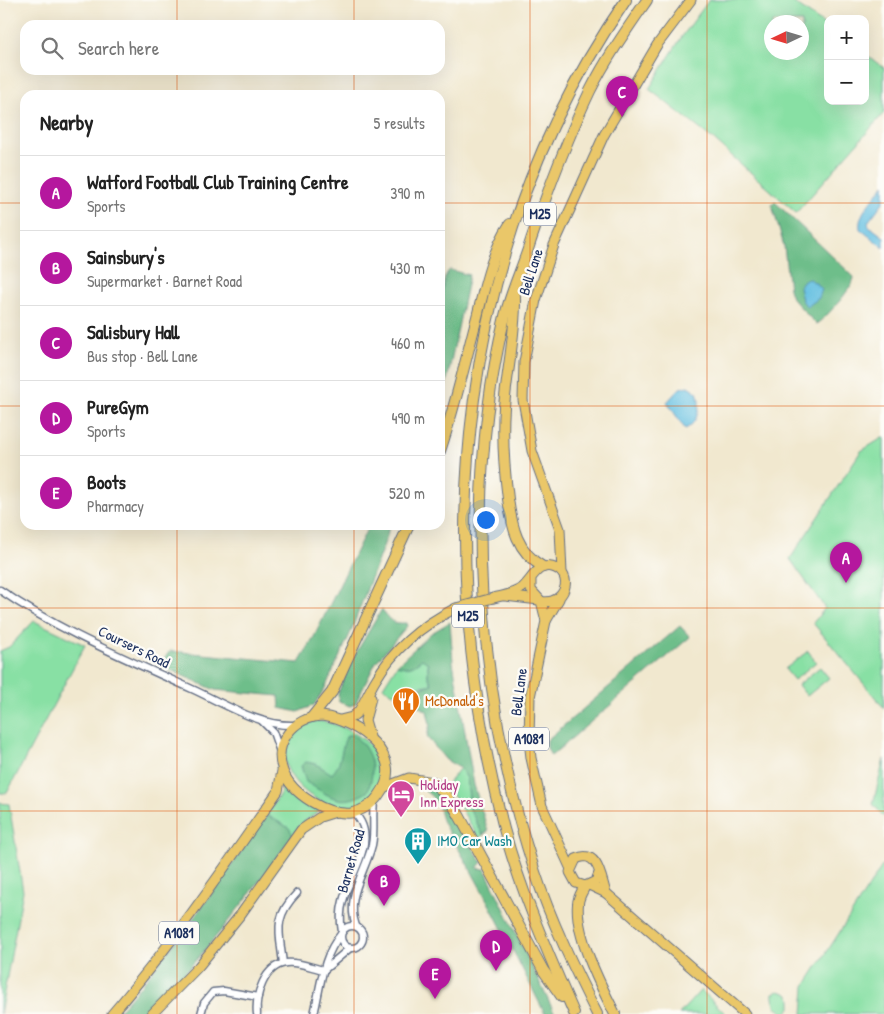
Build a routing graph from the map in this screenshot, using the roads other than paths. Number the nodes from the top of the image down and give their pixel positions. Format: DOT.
graph roads {
  1 [pos="626,0"];
  2 [pos="647,0"];
  3 [pos="691,0"];
  4 [pos="519,209"];
  5 [pos="515,290"];
  6 [pos="445,435"];
  7 [pos="407,530"];
  8 [pos="560,552"];
  9 [pos="544,567"];
  10 [pos="562,573"];
  11 [pos="531,579"];
  12 [pos="0,590"];
  13 [pos="505,596"];
  14 [pos="558,598"];
  15 [pos="540,600"];
  16 [pos="546,621"];
  17 [pos="375,681"];
  18 [pos="312,717"];
  19 [pos="261,719"];
  20 [pos="340,720"];
  21 [pos="295,725"];
  22 [pos="370,737"];
  23 [pos="280,752"];
  24 [pos="282,770"];
  25 [pos="433,782"];
  26 [pos="385,787"];
  27 [pos="374,802"];
  28 [pos="336,812"];
  29 [pos="353,812"];
  30 [pos="565,851"];
  31 [pos="580,857"];
  32 [pos="570,867"];
  33 [pos="599,873"];
  34 [pos="587,886"];
  35 [pos="297,893"];
  36 [pos="606,893"];
  37 [pos="356,926"];
  38 [pos="342,933"];
  39 [pos="350,948"];
  40 [pos="283,963"];
  41 [pos="324,970"];
  42 [pos="258,997"];
  43 [pos="112,1014"];
  44 [pos="152,1014"];
  45 [pos="200,1014"];
  46 [pos="257,1014"];
  47 [pos="314,1014"];
  48 [pos="574,1014"];
  49 [pos="597,1014"];
  50 [pos="615,1014"];
  51 [pos="746,1014"];
  1 -- 4 [label="highway, M25"];
  2 -- 5 [label="highway, M25"];
  3 -- 8 [label="main road, Bell Lane"];
  4 -- 6 [label="highway, M25"];
  4 -- 48 [label="highway, M25"];
  5 -- 9 [label="highway, M25"];
  5 -- 49 [label="highway, M25"];
  7 -- 18 [label="highway"];
  8 -- 9 [label="main road"];
  8 -- 10 [label="main road, Bell Lane"];
  9 -- 10 [label="main road"];
  9 -- 11 [label="main road"];
  10 -- 14 [label="main road"];
  11 -- 13 [label="main road"];
  11 -- 15 [label="main road"];
  12 -- 19 [label="street, Coursers Road"];
  13 -- 15 [label="main road"];
  13 -- 17 [label="main road, bridge"];
  14 -- 15 [label="main road"];
  14 -- 16 [label="main road, Bell Lane / A1081"];
  15 -- 16 [label="main road, Bell Lane / A1081"];
  16 -- 30 [label="main road, Bell Lane / A1081"];
  17 -- 20 [label="main road"];
  17 -- 22 [label="main road"];
  18 -- 20 [label="main road"];
  18 -- 21 [label="main road"];
  19 -- 21 [label="street, Coursers Road"];
  19 -- 23 [label="street"];
  20 -- 22 [label="main road"];
  21 -- 23 [label="main road"];
  22 -- 26 [label="main road"];
  23 -- 24 [label="main road"];
  24 -- 28 [label="main road"];
  24 -- 43 [label="main road, A1081"];
  25 -- 26 [label="main road"];
  25 -- 48 [label="highway, M25"];
  26 -- 27 [label="main road"];
  27 -- 29 [label="main road"];
  27 -- 37 [label="street, Barnet Road"];
  28 -- 29 [label="main road"];
  28 -- 44 [label="main road, A1081"];
  29 -- 38 [label="street, Barnet Road"];
  30 -- 31 [label="main road"];
  30 -- 32 [label="main road, Bell Lane / A1081"];
  31 -- 32 [label="main road"];
  31 -- 33 [label="main road"];
  32 -- 34 [label="main road"];
  33 -- 34 [label="main road"];
  33 -- 36 [label="main road"];
  34 -- 36 [label="main road"];
  34 -- 50 [label="highway"];
  35 -- 40 [label="street"];
  36 -- 51 [label="main road"];
  37 -- 38 [label="street"];
  37 -- 39 [label="street"];
  38 -- 39 [label="street"];
  38 -- 41 [label="street"];
  39 -- 41 [label="street"];
  40 -- 41 [label="street"];
  40 -- 42 [label="street"];
  41 -- 47 [label="street"];
  42 -- 45 [label="street"];
  42 -- 46 [label="street"];
}
